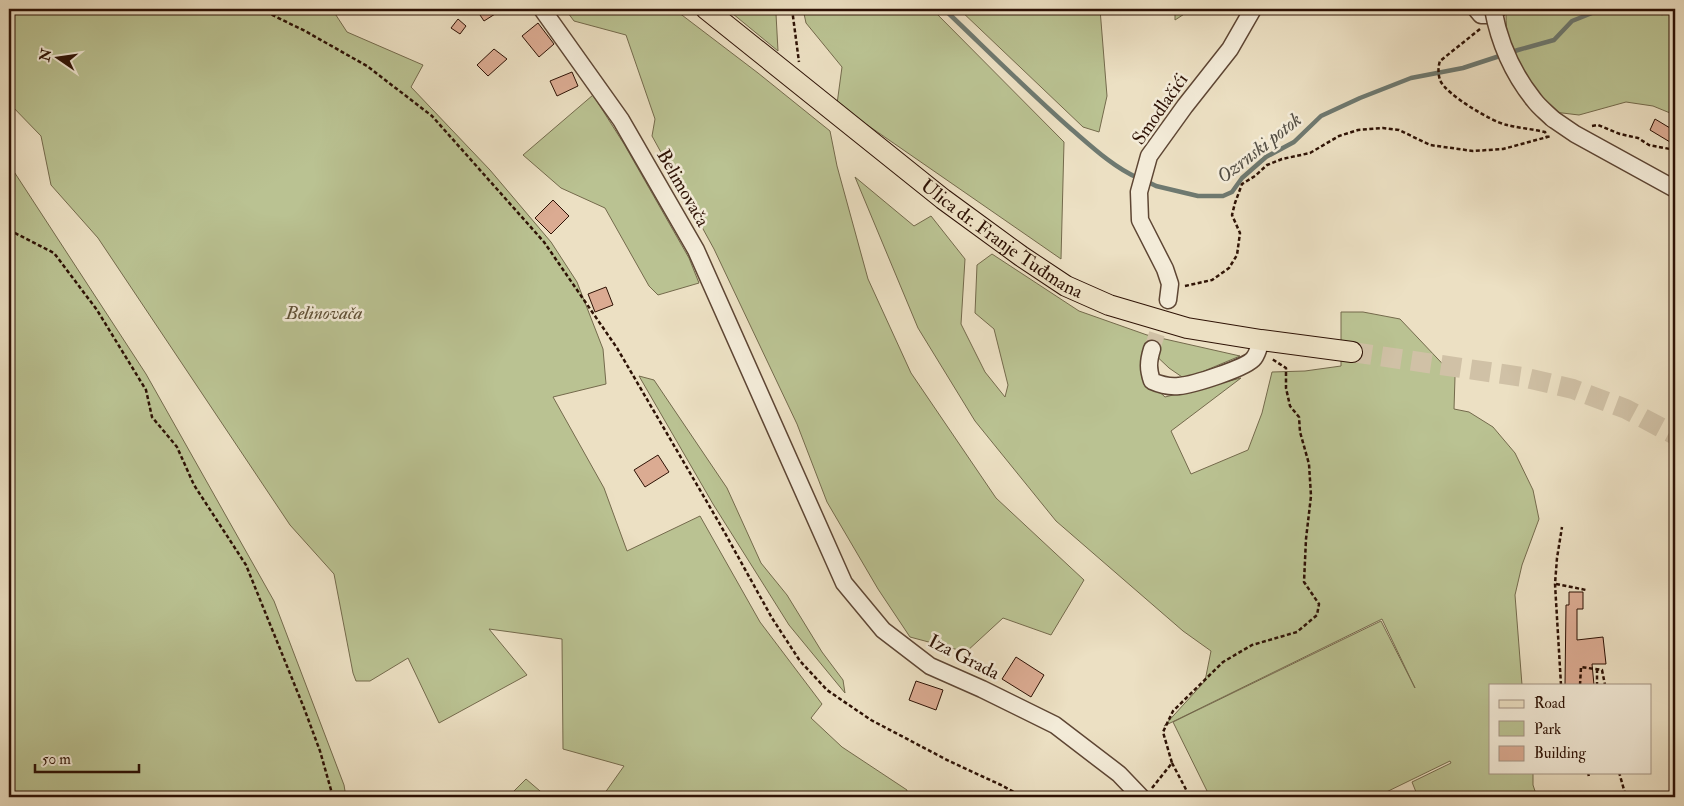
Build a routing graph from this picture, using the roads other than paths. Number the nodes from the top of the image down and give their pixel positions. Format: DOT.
graph roads {
  1 [pos="542,9"];
  2 [pos="706,9"];
  3 [pos="1253,9"];
  4 [pos="1489,10"];
  5 [pos="1675,189"];
  6 [pos="1169,292"];
  7 [pos="1259,346"];
  8 [pos="1152,349"];
  9 [pos="1352,352"];
  10 [pos="762,401"];
  11 [pos="1144,795"];
  1 -- 10 [label="street, Belimovača"];
  2 -- 7 [label="main road, Ulica dr. Franje Tuđmana"];
  3 -- 6 [label="street, Smodlačići"];
  4 -- 5 [label="street, bridge"];
  7 -- 8 [label="street"];
  7 -- 9 [label="main road, Ulica dr. Franje Tuđmana"];
  10 -- 11 [label="street, Iza Grada"];
}
